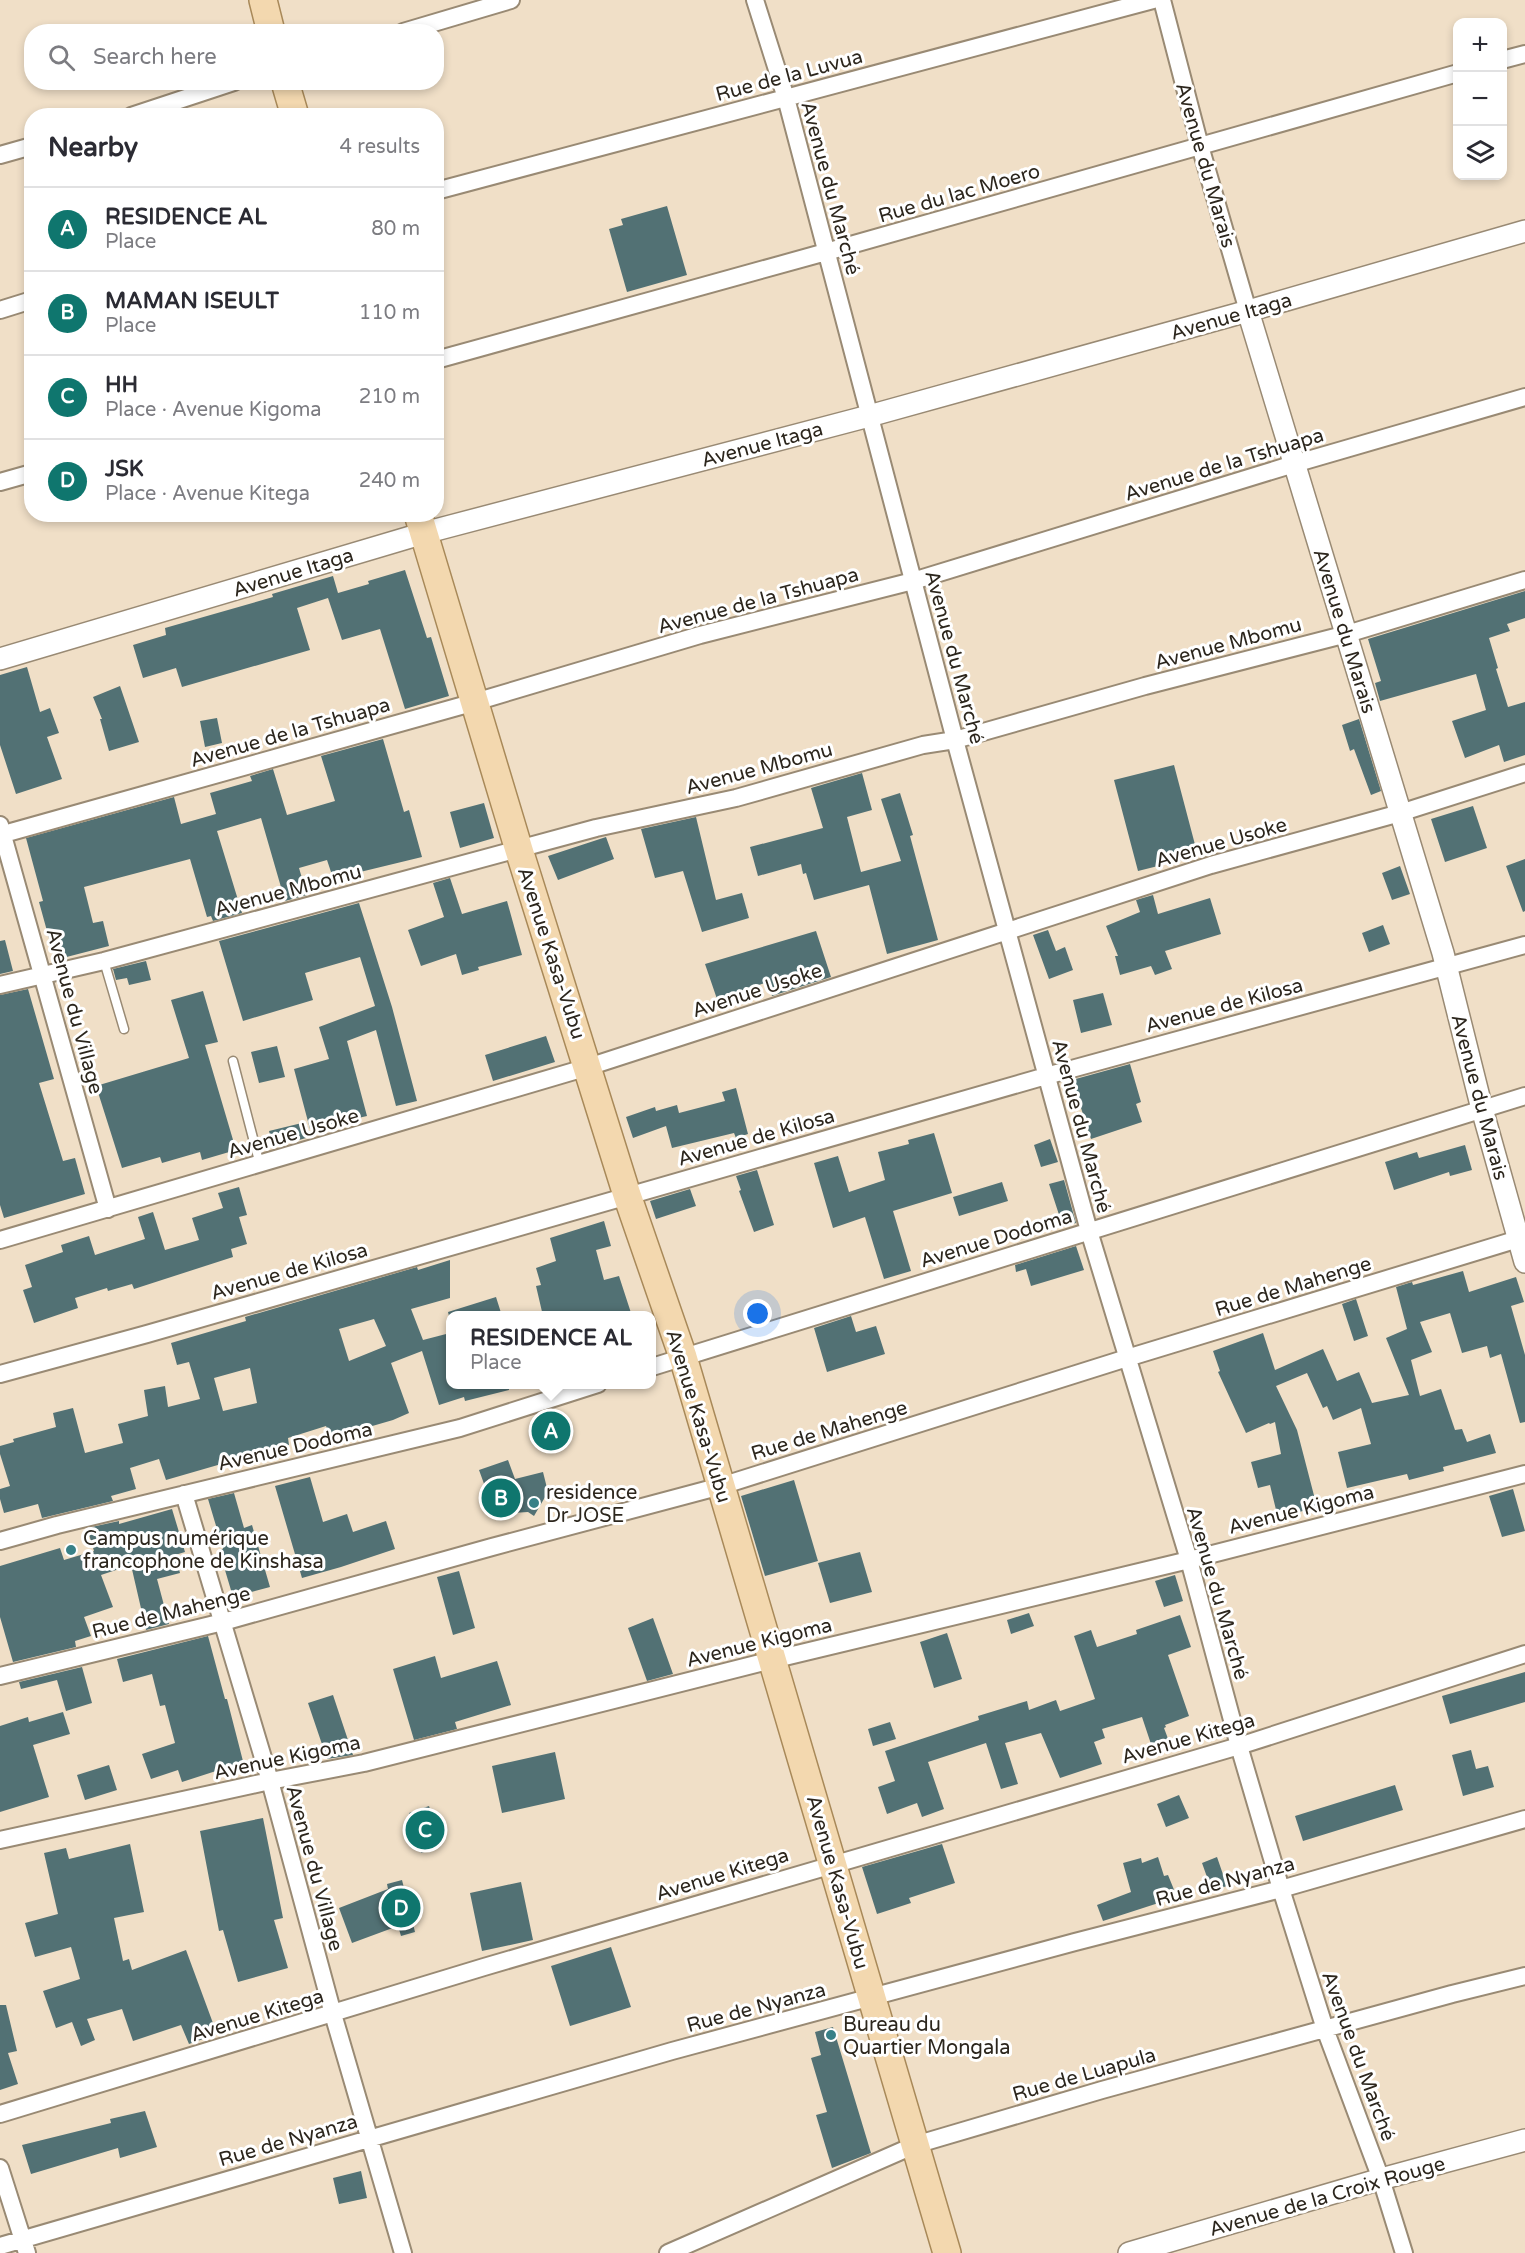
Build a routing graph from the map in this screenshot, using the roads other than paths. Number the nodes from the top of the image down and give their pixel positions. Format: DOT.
graph roads {
  1 [pos="263,0"];
  2 [pos="511,0"];
  3 [pos="755,0"];
  4 [pos="1153,0"];
  5 [pos="1162,0"];
  6 [pos="269,24"];
  7 [pos="431,24"];
  8 [pos="1525,54"];
  9 [pos="1507,59"];
  10 [pos="1453,74"];
  11 [pos="210,90"];
  12 [pos="287,90"];
  13 [pos="786,98"];
  14 [pos="155,108"];
  15 [pos="293,108"];
  16 [pos="1200,146"];
  17 [pos="24,148"];
  18 [pos="0,155"];
  19 [pos="444,189"];
  20 [pos="1525,231"];
  21 [pos="826,252"];
  22 [pos="24,302"];
  23 [pos="0,310"];
  24 [pos="1248,311"];
  25 [pos="444,358"];
  26 [pos="1525,397"];
  27 [pos="869,416"];
  28 [pos="1294,464"];
  29 [pos="24,475"];
  30 [pos="0,482"];
  31 [pos="444,518"];
  32 [pos="421,524"];
  33 [pos="1525,580"];
  34 [pos="913,581"];
  35 [pos="1347,634"];
  36 [pos="0,659"];
  37 [pos="475,702"];
  38 [pos="956,740"];
  39 [pos="1525,773"];
  40 [pos="1400,813"];
  41 [pos="1,831"];
  42 [pos="519,850"];
  43 [pos="1008,930"];
  44 [pos="1525,945"];
  45 [pos="104,961"];
  46 [pos="1446,966"];
  47 [pos="43,974"];
  48 [pos="0,985"];
  49 [pos="124,1029"];
  50 [pos="233,1061"];
  51 [pos="588,1067"];
  52 [pos="1046,1076"];
  53 [pos="1525,1096"];
  54 [pos="1482,1109"];
  55 [pos="260,1164"];
  56 [pos="627,1195"];
  57 [pos="108,1209"];
  58 [pos="1089,1231"];
  59 [pos="1522,1238"];
  60 [pos="0,1240"];
  61 [pos="1525,1262"];
  62 [pos="683,1358"];
  63 [pos="1127,1358"];
  64 [pos="656,1366"];
  65 [pos="0,1374"];
  66 [pos="582,1389"];
  67 [pos="1525,1474"];
  68 [pos="721,1486"];
  69 [pos="184,1494"];
  70 [pos="0,1541"];
  71 [pos="1189,1560"];
  72 [pos="223,1622"];
  73 [pos="1525,1654"];
  74 [pos="772,1660"];
  75 [pos="0,1676"];
  76 [pos="1239,1746"];
  77 [pos="270,1781"];
  78 [pos="1525,1819"];
  79 [pos="0,1840"];
  80 [pos="832,1863"];
  81 [pos="1281,1889"];
  82 [pos="1525,1976"];
  83 [pos="872,1998"];
  84 [pos="333,2014"];
  85 [pos="1325,2029"];
  86 [pos="0,2114"];
  87 [pos="370,2139"];
  88 [pos="1525,2140"];
  89 [pos="915,2145"];
  90 [pos="0,2168"];
  91 [pos="1381,2179"];
  92 [pos="0,2246"];
  93 [pos="25,2246"];
  94 [pos="403,2253"];
  95 [pos="668,2253"];
  96 [pos="947,2253"];
  97 [pos="1129,2253"];
  98 [pos="1404,2253"];
  1 -- 6 [label="main road"];
  2 -- 7 [label="street"];
  3 -- 13 [label="street, Avenue du Marché"];
  4 -- 13 [label="street, Rue de la Luvua"];
  5 -- 16 [label="street, Avenue du Marais"];
  8 -- 9 [label="street"];
  10 -- 16 [label="street, Rue du lac Moero"];
  11 -- 14 [label="street"];
  12 -- 15 [label="main road"];
  13 -- 19 [label="street, Rue de la Luvua"];
  13 -- 21 [label="street, Avenue du Marché"];
  16 -- 21 [label="street, Rue du lac Moero"];
  16 -- 24 [label="street, Avenue du Marais"];
  17 -- 18 [label="street"];
  20 -- 24 [label="street, Avenue Itaga"];
  21 -- 25 [label="street, Rue du lac Moero"];
  21 -- 27 [label="street, Avenue du Marché"];
  22 -- 23 [label="street"];
  24 -- 27 [label="street, Avenue Itaga"];
  24 -- 28 [label="street, Avenue du Marais"];
  26 -- 28 [label="street, Avenue de la Tshuapa"];
  27 -- 31 [label="street, Avenue Itaga"];
  27 -- 34 [label="street, Avenue du Marché"];
  28 -- 34 [label="street, Avenue de la Tshuapa"];
  28 -- 35 [label="street, Avenue du Marais"];
  29 -- 30 [label="street"];
  32 -- 36 [label="street, Avenue Itaga"];
  32 -- 37 [label="main road, Avenue Kasa-Vubu"];
  33 -- 35 [label="street, Avenue Mbomu"];
  34 -- 37 [label="street, Avenue de la Tshuapa"];
  34 -- 38 [label="street, Avenue du Marché"];
  35 -- 38 [label="street, Avenue Mbomu"];
  35 -- 40 [label="street, Avenue du Marais"];
  37 -- 41 [label="street, Avenue de la Tshuapa"];
  37 -- 42 [label="main road, Avenue Kasa-Vubu"];
  38 -- 42 [label="street, Avenue Mbomu"];
  38 -- 43 [label="street, Avenue du Marché"];
  39 -- 40 [label="street, Avenue Usoke"];
  40 -- 43 [label="street, Avenue Usoke"];
  40 -- 46 [label="street, Avenue du Marais"];
  41 -- 47 [label="street, Avenue du Village"];
  42 -- 45 [label="street, Avenue Mbomu"];
  42 -- 51 [label="main road, Avenue Kasa-Vubu"];
  43 -- 51 [label="street, Avenue Usoke"];
  43 -- 52 [label="street, Avenue du Marché"];
  44 -- 46 [label="street, Avenue de Kilosa"];
  45 -- 47 [label="street, Avenue Mbomu"];
  45 -- 49 [label="lane"];
  46 -- 52 [label="street, Avenue de Kilosa"];
  46 -- 54 [label="street, Avenue du Marais"];
  47 -- 48 [label="street, Avenue Mbomu"];
  47 -- 57 [label="street, Avenue du Village"];
  50 -- 55 [label="lane"];
  51 -- 55 [label="street, Avenue Usoke"];
  51 -- 56 [label="main road, Avenue Kasa-Vubu"];
  52 -- 56 [label="street, Avenue de Kilosa"];
  52 -- 58 [label="street, Avenue du Marché"];
  53 -- 54 [label="street, Avenue Dodoma"];
  54 -- 58 [label="street, Avenue Dodoma"];
  54 -- 59 [label="street, Avenue du Marais"];
  55 -- 57 [label="street, Avenue Usoke"];
  56 -- 62 [label="main road, Avenue Kasa-Vubu"];
  56 -- 65 [label="street, Avenue de Kilosa"];
  57 -- 60 [label="street, Avenue Usoke"];
  58 -- 62 [label="street, Avenue Dodoma"];
  58 -- 63 [label="street, Avenue du Marché"];
  59 -- 61 [label="street, Avenue du Marais"];
  59 -- 63 [label="street, Rue de Mahenge"];
  62 -- 64 [label="street, Avenue Dodoma"];
  62 -- 68 [label="main road, Avenue Kasa-Vubu"];
  63 -- 68 [label="street, Rue de Mahenge"];
  63 -- 71 [label="street, Avenue du Marché"];
  66 -- 69 [label="street, Avenue Dodoma"];
  67 -- 71 [label="street, Avenue Kigoma"];
  68 -- 72 [label="street, Rue de Mahenge"];
  68 -- 74 [label="main road, Avenue Kasa-Vubu"];
  69 -- 70 [label="street, Avenue Dodoma"];
  69 -- 72 [label="street, Avenue du Village"];
  71 -- 74 [label="street, Avenue Kigoma"];
  71 -- 76 [label="street, Avenue du Marché"];
  72 -- 75 [label="street, Rue de Mahenge"];
  72 -- 77 [label="street, Avenue du Village"];
  73 -- 76 [label="street, Avenue Kitega"];
  74 -- 77 [label="street, Avenue Kigoma"];
  74 -- 80 [label="main road, Avenue Kasa-Vubu"];
  76 -- 80 [label="street, Avenue Kitega"];
  76 -- 81 [label="street, Avenue du Marché"];
  77 -- 79 [label="street, Avenue Kigoma"];
  77 -- 84 [label="street, Avenue du Village"];
  78 -- 81 [label="street, Rue de Nyanza"];
  80 -- 83 [label="main road, Avenue Kasa-Vubu"];
  80 -- 84 [label="street, Avenue Kitega"];
  81 -- 83 [label="street, Rue de Nyanza"];
  81 -- 85 [label="street, Avenue du Marché"];
  82 -- 85 [label="street, Rue de Luapula"];
  83 -- 87 [label="street, Rue de Nyanza"];
  83 -- 89 [label="main road, Avenue Kasa-Vubu"];
  84 -- 86 [label="street, Avenue Kitega"];
  84 -- 87 [label="street, Avenue du Village"];
  85 -- 89 [label="street, Rue de Luapula"];
  85 -- 91 [label="street, Avenue du Marché"];
  87 -- 93 [label="street, Rue de Nyanza"];
  87 -- 94 [label="street, Avenue du Village"];
  88 -- 91 [label="street, Avenue de la Croix Rouge"];
  89 -- 95 [label="street, Rue de Luapula"];
  89 -- 96 [label="main road, Avenue Kasa-Vubu"];
  90 -- 93 [label="street"];
  91 -- 97 [label="street, Avenue de la Croix Rouge"];
  91 -- 98 [label="street, Avenue du Marché"];
  92 -- 93 [label="street, Rue de Nyanza"];
}
